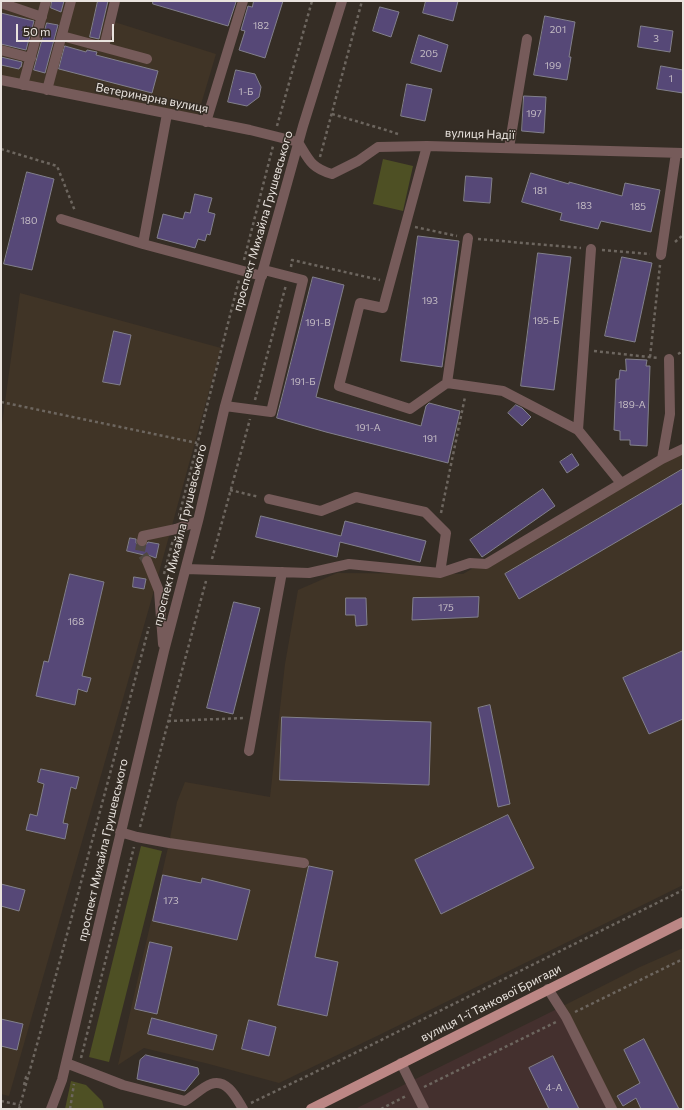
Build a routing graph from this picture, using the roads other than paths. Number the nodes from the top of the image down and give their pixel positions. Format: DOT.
graph roads {
  1 [pos="46,1"];
  2 [pos="71,1"];
  3 [pos="115,1"];
  4 [pos="243,1"];
  5 [pos="342,1"];
  6 [pos="1,2"];
  7 [pos="42,17"];
  8 [pos="62,36"];
  9 [pos="527,39"];
  10 [pos="104,47"];
  11 [pos="1,50"];
  12 [pos="31,58"];
  13 [pos="147,59"];
  14 [pos="1,80"];
  15 [pos="23,85"];
  16 [pos="47,90"];
  17 [pos="168,114"];
  18 [pos="206,122"];
  19 [pos="298,142"];
  20 [pos="427,146"];
  21 [pos="509,148"];
  22 [pos="680,153"];
  23 [pos="61,219"];
  24 [pos="468,238"];
  25 [pos="143,244"];
  26 [pos="592,249"];
  27 [pos="661,255"];
  28 [pos="263,273"];
  29 [pos="669,359"];
  30 [pos="447,383"];
  31 [pos="225,406"];
  32 [pos="578,430"];
  33 [pos="683,449"];
  34 [pos="662,459"];
  35 [pos="621,483"];
  36 [pos="269,499"];
  37 [pos="198,521"];
  38 [pos="142,541"];
  39 [pos="147,561"];
  40 [pos="186,569"];
  41 [pos="282,572"];
  42 [pos="440,573"];
  43 [pos="164,651"];
  44 [pos="249,751"];
  45 [pos="120,832"];
  46 [pos="304,863"];
  47 [pos="683,922"];
  48 [pos="548,989"];
  49 [pos="400,1063"];
  50 [pos="66,1064"];
  51 [pos="62,1080"];
  52 [pos="243,1108"];
  53 [pos="51,1109"];
  54 [pos="58,1109"];
  55 [pos="311,1109"];
  56 [pos="424,1109"];
  57 [pos="612,1109"];
  1 -- 7 [label="street"];
  2 -- 8 [label="street"];
  3 -- 10 [label="street"];
  4 -- 18 [label="street"];
  5 -- 19 [label="street, проспект Михайла Грушевського"];
  6 -- 7 [label="street"];
  7 -- 12 [label="street"];
  8 -- 10 [label="street"];
  8 -- 16 [label="street"];
  9 -- 21 [label="street"];
  10 -- 13 [label="street"];
  11 -- 12 [label="street"];
  12 -- 15 [label="street"];
  14 -- 15 [label="street, Ветеринарна вулиця"];
  15 -- 16 [label="street, Ветеринарна вулиця"];
  16 -- 17 [label="street, Ветеринарна вулиця"];
  17 -- 18 [label="street, Ветеринарна вулиця"];
  17 -- 25 [label="street"];
  18 -- 19 [label="street, Ветеринарна вулиця"];
  19 -- 20 [label="street, вулиця Надії"];
  19 -- 28 [label="street, проспект Михайла Грушевського"];
  20 -- 21 [label="street, вулиця Надії"];
  20 -- 30 [label="street"];
  21 -- 22 [label="street, вулиця Надії"];
  22 -- 27 [label="street"];
  23 -- 25 [label="street"];
  24 -- 30 [label="street"];
  25 -- 28 [label="street"];
  26 -- 32 [label="street"];
  28 -- 31 [label="street, проспект Михайла Грушевського"];
  28 -- 31 [label="street"];
  29 -- 34 [label="street"];
  30 -- 32 [label="street"];
  31 -- 37 [label="street, проспект Михайла Грушевського"];
  32 -- 35 [label="street"];
  33 -- 34 [label="street"];
  34 -- 35 [label="street"];
  35 -- 42 [label="street"];
  36 -- 42 [label="street"];
  37 -- 38 [label="street"];
  37 -- 40 [label="street, проспект Михайла Грушевського"];
  39 -- 43 [label="street"];
  40 -- 41 [label="street"];
  40 -- 43 [label="street, проспект Михайла Грушевського"];
  41 -- 42 [label="street"];
  41 -- 44 [label="street"];
  43 -- 45 [label="street, проспект Михайла Грушевського"];
  45 -- 46 [label="street"];
  45 -- 50 [label="street, проспект Михайла Грушевського"];
  47 -- 48 [label="main road, вулиця 1-ї Танкової Бригади"];
  48 -- 49 [label="main road, вулиця 1-ї Танкової Бригади"];
  48 -- 57 [label="street"];
  49 -- 55 [label="main road, вулиця 1-ї Танкової Бригади"];
  49 -- 56 [label="street"];
  50 -- 51 [label="street, проспект Михайла Грушевського"];
  50 -- 52 [label="street"];
  51 -- 53 [label="street, проспект Михайла Грушевського"];
  51 -- 54 [label="street, проспект Михайла Грушевського"];
}
